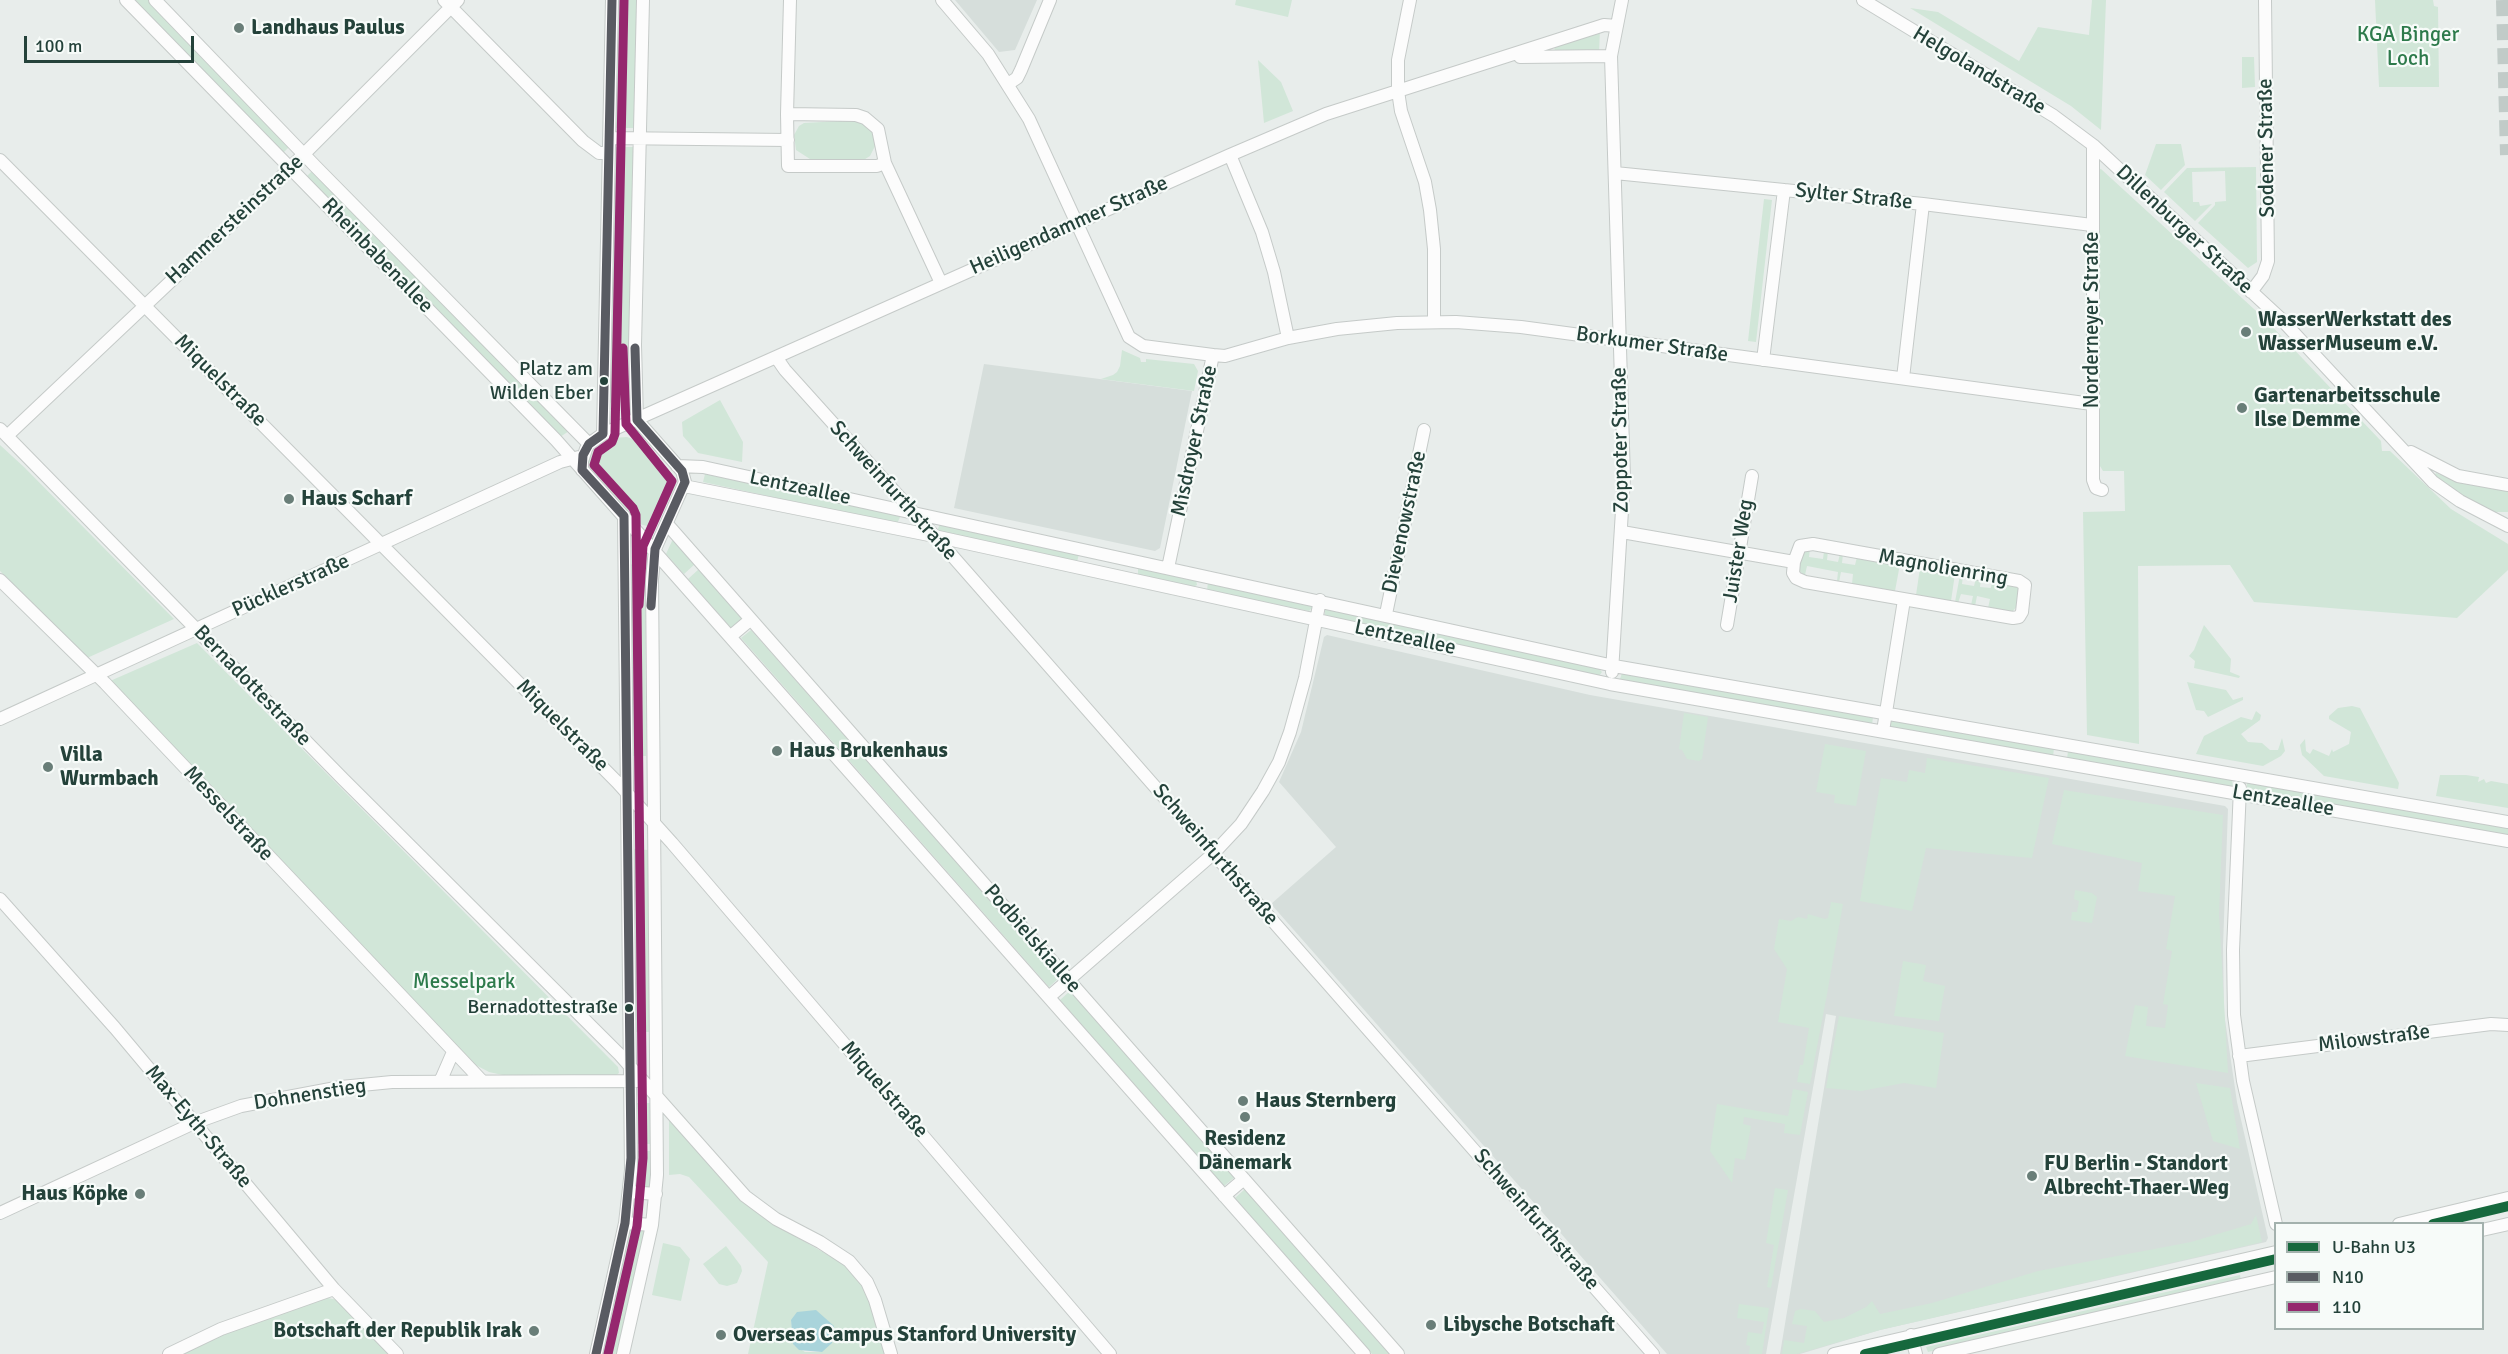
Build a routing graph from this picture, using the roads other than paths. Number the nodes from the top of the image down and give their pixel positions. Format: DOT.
graph roads {
  1 [pos="126,0"];
  2 [pos="155,0"];
  3 [pos="612,0"];
  4 [pos="643,0"];
  5 [pos="790,0"];
  6 [pos="942,0"];
  7 [pos="1050,0"];
  8 [pos="1410,0"];
  9 [pos="1622,0"];
  10 [pos="1863,0"];
  11 [pos="2265,0"];
  12 [pos="451,2"];
  13 [pos="1617,26"];
  14 [pos="1611,56"];
  15 [pos="1510,57"];
  16 [pos="1008,84"];
  17 [pos="1398,91"];
  18 [pos="788,114"];
  19 [pos="609,138"];
  20 [pos="640,138"];
  21 [pos="788,140"];
  22 [pos="2093,145"];
  23 [pos="608,153"];
  24 [pos="304,155"];
  25 [pos="1230,155"];
  26 [pos="0,160"];
  27 [pos="885,163"];
  28 [pos="291,168"];
  29 [pos="1615,173"];
  30 [pos="1784,190"];
  31 [pos="1923,204"];
  32 [pos="1077,221"];
  33 [pos="2092,225"];
  34 [pos="941,283"];
  35 [pos="2251,292"];
  36 [pos="145,306"];
  37 [pos="1434,321"];
  38 [pos="1288,338"];
  39 [pos="1618,340"];
  40 [pos="1213,355"];
  41 [pos="777,357"];
  42 [pos="1763,360"];
  43 [pos="1903,378"];
  44 [pos="2092,404"];
  45 [pos="637,420"];
  46 [pos="1424,430"];
  47 [pos="4,432"];
  48 [pos="603,434"];
  49 [pos="589,444"];
  50 [pos="2400,444"];
  51 [pos="577,457"];
  52 [pos="677,465"];
  53 [pos="1752,476"];
  54 [pos="684,486"];
  55 [pos="2508,486"];
  56 [pos="2102,490"];
  57 [pos="912,513"];
  58 [pos="624,516"];
  59 [pos="2506,522"];
  60 [pos="666,524"];
  61 [pos="1622,532"];
  62 [pos="934,536"];
  63 [pos="383,545"];
  64 [pos="655,549"];
  65 [pos="1740,553"];
  66 [pos="1133,561"];
  67 [pos="1794,562"];
  68 [pos="1168,568"];
  69 [pos="1205,576"];
  70 [pos="1130,579"];
  71 [pos="0,580"];
  72 [pos="1200,594"];
  73 [pos="1320,600"];
  74 [pos="1904,600"];
  75 [pos="1386,614"];
  76 [pos="1316,619"];
  77 [pos="750,620"];
  78 [pos="1727,625"];
  79 [pos="197,629"];
  80 [pos="731,636"];
  81 [pos="1614,666"];
  82 [pos="96,675"];
  83 [pos="1610,684"];
  84 [pos="1886,713"];
  85 [pos="0,719"];
  86 [pos="1883,731"];
  87 [pos="2060,744"];
  88 [pos="2058,762"];
  89 [pos="2242,776"];
  90 [pos="628,794"];
  91 [pos="2239,794"];
  92 [pos="653,821"];
  93 [pos="2508,822"];
  94 [pos="2508,841"];
  95 [pos="1213,854"];
  96 [pos="0,899"];
  97 [pos="1068,980"];
  98 [pos="1049,997"];
  99 [pos="2508,1025"];
  100 [pos="453,1052"];
  101 [pos="2239,1056"];
  102 [pos="630,1066"];
  103 [pos="482,1081"];
  104 [pos="631,1081"];
  105 [pos="644,1081"];
  106 [pos="440,1082"];
  107 [pos="657,1095"];
  108 [pos="194,1123"];
  109 [pos="1244,1179"];
  110 [pos="630,1192"];
  111 [pos="656,1194"];
  112 [pos="1224,1196"];
  113 [pos="2508,1198"];
  114 [pos="0,1213"];
  115 [pos="2276,1222"];
  116 [pos="2407,1222"];
  117 [pos="625,1223"];
  118 [pos="2508,1224"];
  119 [pos="652,1225"];
  120 [pos="2484,1230"];
  121 [pos="2274,1252"];
  122 [pos="2274,1277"];
  123 [pos="334,1289"];
  124 [pos="1911,1335"];
  125 [pos="169,1354"];
  126 [pos="397,1354"];
  127 [pos="596,1354"];
  128 [pos="623,1354"];
  129 [pos="891,1354"];
  130 [pos="1110,1354"];
  131 [pos="1364,1354"];
  132 [pos="1398,1354"];
  133 [pos="1653,1354"];
  134 [pos="1834,1354"];
  135 [pos="1916,1354"];
  136 [pos="1939,1354"];
  1 -- 28 [label="street, Rheinbabenallee"];
  2 -- 24 [label="street, Rheinbabenallee"];
  3 -- 19 [label="street"];
  4 -- 20 [label="street"];
  5 -- 18 [label="street"];
  6 -- 16 [label="street, Misdroyer Straße"];
  7 -- 16 [label="street"];
  8 -- 17 [label="street"];
  9 -- 13 [label="street, Zoppoter Straße"];
  10 -- 22 [label="street, Helgolandstraße"];
  11 -- 35 [label="street, Sodener Straße"];
  12 -- 23 [label="street"];
  12 -- 24 [label="street, Hammersteinstraße"];
  13 -- 14 [label="street, Zoppoter Straße"];
  13 -- 15 [label="street, Heiligendammer Straße"];
  14 -- 15 [label="street, Heiligendammer Straße"];
  14 -- 29 [label="street, Zoppoter Straße"];
  15 -- 17 [label="street, Heiligendammer Straße"];
  16 -- 32 [label="street, Misdroyer Straße"];
  17 -- 25 [label="street, Heiligendammer Straße"];
  17 -- 37 [label="street"];
  18 -- 21 [label="street"];
  18 -- 27 [label="street"];
  19 -- 20 [label="street"];
  19 -- 23 [label="street"];
  20 -- 21 [label="street"];
  20 -- 45 [label="street"];
  21 -- 27 [label="street"];
  22 -- 33 [label="street, Norderneyer Straße"];
  22 -- 35 [label="street, Dillenburger Straße"];
  23 -- 48 [label="street"];
  24 -- 28 [label="street, Hammersteinstraße"];
  24 -- 49 [label="street, Rheinbabenallee"];
  25 -- 32 [label="street, Heiligendammer Straße"];
  25 -- 38 [label="street"];
  26 -- 36 [label="street, Miquelstraße"];
  27 -- 34 [label="street"];
  28 -- 36 [label="street, Hammersteinstraße"];
  28 -- 51 [label="street, Rheinbabenallee"];
  29 -- 30 [label="street, Sylter Straße"];
  29 -- 39 [label="street, Zoppoter Straße"];
  30 -- 31 [label="street, Sylter Straße"];
  30 -- 42 [label="street"];
  31 -- 33 [label="street, Sylter Straße"];
  31 -- 43 [label="street"];
  32 -- 34 [label="street, Heiligendammer Straße"];
  32 -- 40 [label="street, Misdroyer Straße"];
  33 -- 44 [label="street, Norderneyer Straße"];
  34 -- 41 [label="street, Heiligendammer Straße"];
  35 -- 50 [label="street, Dillenburger Straße"];
  36 -- 47 [label="street, Hammersteinstraße"];
  36 -- 63 [label="street, Miquelstraße"];
  37 -- 38 [label="street, Borkumer Straße"];
  37 -- 39 [label="street, Borkumer Straße"];
  38 -- 40 [label="street, Borkumer Straße"];
  39 -- 42 [label="street, Borkumer Straße"];
  39 -- 61 [label="street, Zoppoter Straße"];
  40 -- 68 [label="street, Misdroyer Straße"];
  41 -- 45 [label="street, Heiligendammer Straße"];
  41 -- 57 [label="street, Schweinfurthstraße"];
  42 -- 43 [label="street, Borkumer Straße"];
  43 -- 44 [label="street, Borkumer Straße"];
  44 -- 56 [label="street, Norderneyer Straße"];
  45 -- 48 [label="street"];
  45 -- 52 [label="street"];
  46 -- 75 [label="street, Dievenowstraße"];
  47 -- 79 [label="street, Bernadottestraße"];
  48 -- 49 [label="street"];
  49 -- 51 [label="street"];
  50 -- 55 [label="street, Dillenburger Straße"];
  50 -- 59 [label="street, Dillenburger Straße"];
  51 -- 58 [label="street"];
  51 -- 63 [label="street, Pücklerstraße"];
  52 -- 54 [label="street"];
  52 -- 57 [label="street, Lentzeallee"];
  53 -- 65 [label="street, Juister Weg"];
  54 -- 60 [label="street"];
  54 -- 62 [label="street, Lentzeallee"];
  57 -- 62 [label="street, Schweinfurthstraße"];
  57 -- 66 [label="street, Lentzeallee"];
  58 -- 64 [label="street"];
  58 -- 90 [label="street"];
  60 -- 64 [label="street"];
  60 -- 77 [label="street, Podbielskiallee"];
  61 -- 65 [label="street"];
  61 -- 81 [label="street, Zoppoter Straße"];
  62 -- 70 [label="street, Lentzeallee"];
  62 -- 95 [label="street, Schweinfurthstraße"];
  63 -- 79 [label="street, Pücklerstraße"];
  63 -- 90 [label="street, Miquelstraße"];
  64 -- 80 [label="street, Podbielskiallee"];
  64 -- 92 [label="street"];
  65 -- 67 [label="street"];
  65 -- 78 [label="street, Juister Weg"];
  66 -- 68 [label="street, Lentzeallee"];
  66 -- 70 [label="street"];
  67 -- 74 [label="street, Magnolienring"];
  67 -- 74 [label="street, Magnolienring"];
  68 -- 69 [label="street, Lentzeallee"];
  69 -- 72 [label="street"];
  69 -- 73 [label="street, Lentzeallee"];
  70 -- 72 [label="street, Lentzeallee"];
  71 -- 82 [label="street, Messelstraße"];
  72 -- 76 [label="street, Lentzeallee"];
  73 -- 75 [label="street, Lentzeallee"];
  73 -- 76 [label="street"];
  74 -- 84 [label="street, Magnolienring"];
  75 -- 81 [label="street, Lentzeallee"];
  76 -- 83 [label="street, Lentzeallee"];
  76 -- 95 [label="street"];
  77 -- 80 [label="street"];
  77 -- 97 [label="street, Podbielskiallee"];
  79 -- 82 [label="street, Pücklerstraße"];
  79 -- 102 [label="street, Bernadottestraße"];
  80 -- 98 [label="street, Podbielskiallee"];
  81 -- 83 [label="street"];
  81 -- 84 [label="street, Lentzeallee"];
  82 -- 85 [label="street, Pücklerstraße"];
  82 -- 100 [label="street, Messelstraße"];
  83 -- 86 [label="street, Lentzeallee"];
  84 -- 86 [label="street"];
  84 -- 87 [label="street, Lentzeallee"];
  86 -- 88 [label="street, Lentzeallee"];
  87 -- 88 [label="street"];
  87 -- 89 [label="street, Lentzeallee"];
  88 -- 91 [label="street, Lentzeallee"];
  89 -- 91 [label="street"];
  89 -- 93 [label="street, Lentzeallee"];
  90 -- 92 [label="street, Miquelstraße"];
  90 -- 102 [label="street"];
  91 -- 94 [label="street, Lentzeallee"];
  91 -- 101 [label="street"];
  92 -- 107 [label="street"];
  92 -- 130 [label="street, Miquelstraße"];
  95 -- 97 [label="street"];
  95 -- 133 [label="street, Schweinfurthstraße"];
  96 -- 108 [label="street, Max-Eyth-Straße"];
  97 -- 98 [label="street"];
  97 -- 109 [label="street, Podbielskiallee"];
  98 -- 112 [label="street, Podbielskiallee"];
  99 -- 101 [label="street, Milowstraße"];
  100 -- 103 [label="street, Messelstraße"];
  100 -- 106 [label="street"];
  101 -- 115 [label="street"];
  102 -- 104 [label="street"];
  102 -- 105 [label="street, Bernadottestraße"];
  103 -- 104 [label="street, Dohnenstieg"];
  103 -- 106 [label="street, Dohnenstieg"];
  104 -- 105 [label="street, Dohnenstieg"];
  104 -- 110 [label="street"];
  105 -- 107 [label="street, Bernadottestraße"];
  106 -- 108 [label="street, Dohnenstieg"];
  107 -- 111 [label="street"];
  107 -- 129 [label="street, Bernadottestraße"];
  108 -- 114 [label="street, Dohnenstieg"];
  108 -- 123 [label="street, Max-Eyth-Straße"];
  109 -- 112 [label="street"];
  109 -- 132 [label="street, Podbielskiallee"];
  110 -- 111 [label="street"];
  110 -- 117 [label="street"];
  111 -- 119 [label="street"];
  112 -- 131 [label="street, Podbielskiallee"];
  113 -- 116 [label="street"];
  117 -- 119 [label="street"];
  117 -- 127 [label="street"];
  118 -- 120 [label="street"];
  119 -- 128 [label="street"];
  121 -- 124 [label="street"];
  122 -- 136 [label="street"];
  123 -- 125 [label="street"];
  123 -- 126 [label="street, Max-Eyth-Straße"];
  124 -- 134 [label="street"];
  124 -- 135 [label="street"];
}
